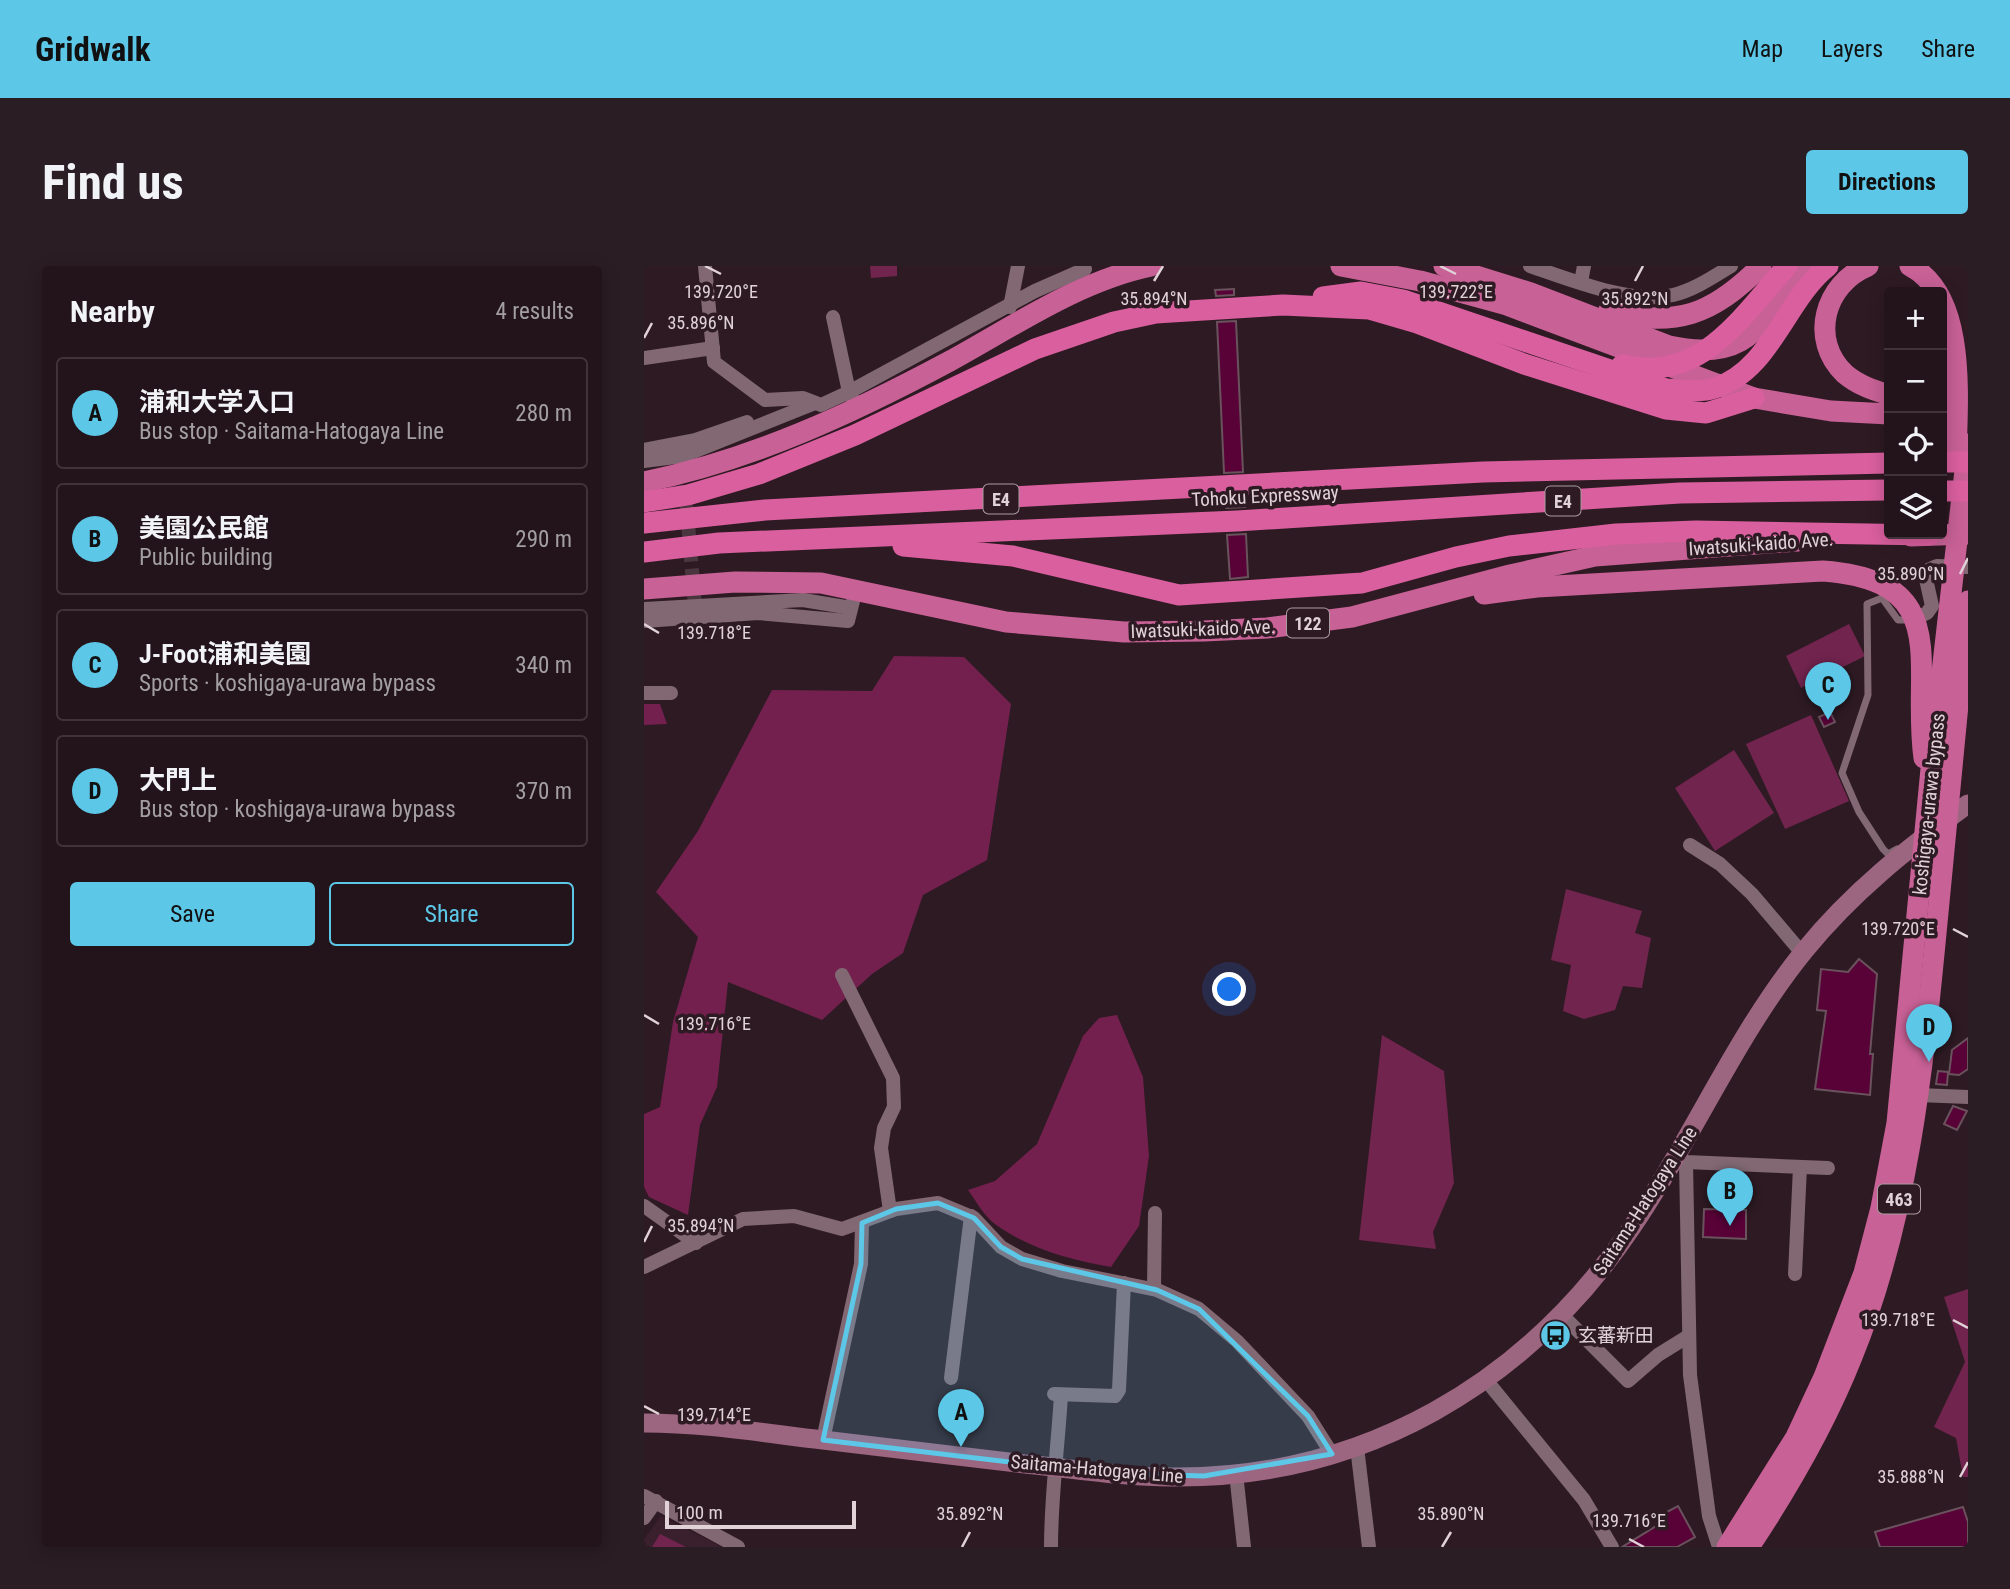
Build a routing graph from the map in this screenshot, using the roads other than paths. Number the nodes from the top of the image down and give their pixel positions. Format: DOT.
graph roads {
  1 [pos="705,266"];
  2 [pos="1018,266"];
  3 [pos="1151,266"];
  4 [pos="1341,266"];
  5 [pos="1444,266"];
  6 [pos="1530,266"];
  7 [pos="1584,266"];
  8 [pos="1731,266"];
  9 [pos="1761,266"];
  10 [pos="1787,266"];
  11 [pos="1807,266"];
  12 [pos="1828,266"];
  13 [pos="1868,266"];
  14 [pos="1910,266"];
  15 [pos="1087,273"];
  16 [pos="1581,282"];
  17 [pos="1531,293"];
  18 [pos="1283,305"];
  19 [pos="1010,307"];
  20 [pos="834,317"];
  21 [pos="1491,332"];
  22 [pos="713,348"];
  23 [pos="644,358"];
  24 [pos="1884,393"];
  25 [pos="1754,398"];
  26 [pos="809,400"];
  27 [pos="854,400"];
  28 [pos="1947,401"];
  29 [pos="1968,402"];
  30 [pos="1884,414"];
  31 [pos="1947,416"];
  32 [pos="1968,418"];
  33 [pos="1968,444"];
  34 [pos="644,450"];
  35 [pos="644,461"];
  36 [pos="1947,462"];
  37 [pos="1968,462"];
  38 [pos="1884,463"];
  39 [pos="644,482"];
  40 [pos="1884,491"];
  41 [pos="1947,491"];
  42 [pos="1968,491"];
  43 [pos="644,502"];
  44 [pos="644,523"];
  45 [pos="1884,534"];
  46 [pos="1968,534"];
  47 [pos="1947,535"];
  48 [pos="1884,537"];
  49 [pos="818,538"];
  50 [pos="644,552"];
  51 [pos="1968,567"];
  52 [pos="644,589"];
  53 [pos="853,599"];
  54 [pos="1957,605"];
  55 [pos="644,609"];
  56 [pos="1352,617"];
  57 [pos="1914,620"];
  58 [pos="644,621"];
  59 [pos="644,693"];
  60 [pos="671,693"];
  61 [pos="1968,713"];
  62 [pos="1968,742"];
  63 [pos="1929,792"];
  64 [pos="1968,804"];
  65 [pos="1947,820"];
  66 [pos="1925,836"];
  67 [pos="1690,845"];
  68 [pos="1898,849"];
  69 [pos="1802,953"];
  70 [pos="842,975"];
  71 [pos="1918,1095"];
  72 [pos="1968,1097"];
  73 [pos="1682,1159"];
  74 [pos="1800,1167"];
  75 [pos="1828,1168"];
  76 [pos="644,1206"];
  77 [pos="890,1211"];
  78 [pos="1155,1213"];
  79 [pos="971,1216"];
  80 [pos="862,1223"];
  81 [pos="696,1243"];
  82 [pos="644,1267"];
  83 [pos="1795,1275"];
  84 [pos="1124,1283"];
  85 [pos="1154,1289"];
  86 [pos="1562,1315"];
  87 [pos="1688,1337"];
  88 [pos="951,1378"];
  89 [pos="1486,1380"];
  90 [pos="644,1423"];
  91 [pos="823,1440"];
  92 [pos="1357,1447"];
  93 [pos="1332,1454"];
  94 [pos="1054,1467"];
  95 [pos="1236,1473"];
  96 [pos="650,1498"];
  97 [pos="644,1518"];
  98 [pos="738,1547"];
  99 [pos="1051,1547"];
  100 [pos="1244,1547"];
  101 [pos="1369,1547"];
  102 [pos="1612,1547"];
  103 [pos="1718,1547"];
  104 [pos="1727,1547"];
  105 [pos="1749,1547"];
  1 -- 22 [label="street"];
  2 -- 19 [label="street"];
  3 -- 15 [label="highway"];
  4 -- 25 [label="highway"];
  5 -- 17 [label="highway"];
  6 -- 16 [label="street"];
  7 -- 16 [label="street"];
  8 -- 16 [label="street"];
  9 -- 17 [label="highway"];
  10 -- 21 [label="highway"];
  11 -- 17 [label="highway"];
  12 -- 21 [label="highway"];
  13 -- 24 [label="highway"];
  14 -- 54 [label="highway"];
  15 -- 19 [label="street"];
  15 -- 27 [label="highway"];
  18 -- 21 [label="highway"];
  18 -- 25 [label="highway"];
  18 -- 43 [label="highway"];
  19 -- 27 [label="street"];
  20 -- 27 [label="street"];
  22 -- 23 [label="street"];
  22 -- 26 [label="street"];
  25 -- 30 [label="highway"];
  26 -- 27 [label="street"];
  26 -- 34 [label="street"];
  26 -- 35 [label="street"];
  27 -- 39 [label="highway"];
  28 -- 29 [label="highway"];
  31 -- 32 [label="highway"];
  33 -- 54 [label="highway, koshigaya-urawa bypass / 463"];
  36 -- 37 [label="highway"];
  38 -- 44 [label="highway, Tohoku Expressway / E4"];
  40 -- 49 [label="highway, Tohoku Expressway / E4"];
  41 -- 42 [label="highway"];
  45 -- 49 [label="highway"];
  46 -- 47 [label="highway, Iwatsuki-kaido Ave. / 122"];
  48 -- 56 [label="highway, Iwatsuki-kaido Ave. / 122"];
  49 -- 50 [label="highway, Tohoku Expressway / E4"];
  51 -- 57 [label="street"];
  52 -- 53 [label="highway, Iwatsuki-kaido Ave. / 122"];
  53 -- 55 [label="street"];
  53 -- 56 [label="highway, Iwatsuki-kaido Ave. / 122"];
  53 -- 58 [label="street"];
  54 -- 63 [label="highway, koshigaya-urawa bypass / 463"];
  54 -- 65 [label="highway, koshigaya-urawa bypass / 463"];
  56 -- 57 [label="highway"];
  57 -- 63 [label="highway"];
  57 -- 68 [label="lane"];
  59 -- 60 [label="street"];
  61 -- 62 [label="highway"];
  63 -- 66 [label="highway, koshigaya-urawa bypass / 463"];
  64 -- 65 [label="main road, Saitama-Hatogaya Line"];
  65 -- 66 [label="main road, Saitama-Hatogaya Line"];
  65 -- 71 [label="highway, koshigaya-urawa bypass / 463"];
  66 -- 69 [label="main road, Saitama-Hatogaya Line"];
  66 -- 104 [label="highway, koshigaya-urawa bypass / 463"];
  67 -- 69 [label="street"];
  69 -- 73 [label="main road, Saitama-Hatogaya Line"];
  70 -- 77 [label="street"];
  71 -- 72 [label="street"];
  71 -- 105 [label="highway, koshigaya-urawa bypass / 463"];
  73 -- 74 [label="street"];
  73 -- 86 [label="main road, Saitama-Hatogaya Line"];
  73 -- 87 [label="street"];
  74 -- 75 [label="street"];
  74 -- 83 [label="street"];
  76 -- 81 [label="street"];
  77 -- 79 [label="street"];
  77 -- 80 [label="street"];
  78 -- 85 [label="street"];
  79 -- 84 [label="street"];
  79 -- 88 [label="street"];
  80 -- 81 [label="street"];
  80 -- 91 [label="street"];
  81 -- 82 [label="street"];
  84 -- 85 [label="street"];
  84 -- 94 [label="street"];
  85 -- 93 [label="street"];
  86 -- 87 [label="street"];
  86 -- 89 [label="main road, Saitama-Hatogaya Line"];
  87 -- 103 [label="street"];
  89 -- 92 [label="main road, Saitama-Hatogaya Line"];
  89 -- 102 [label="street"];
  90 -- 91 [label="main road, Saitama-Hatogaya Line"];
  91 -- 94 [label="main road, Saitama-Hatogaya Line"];
  92 -- 93 [label="main road, Saitama-Hatogaya Line"];
  92 -- 101 [label="street"];
  93 -- 95 [label="main road, Saitama-Hatogaya Line"];
  94 -- 95 [label="main road, Saitama-Hatogaya Line"];
  94 -- 99 [label="street"];
  95 -- 100 [label="street"];
  96 -- 97 [label="street"];
  96 -- 98 [label="street"];
}
